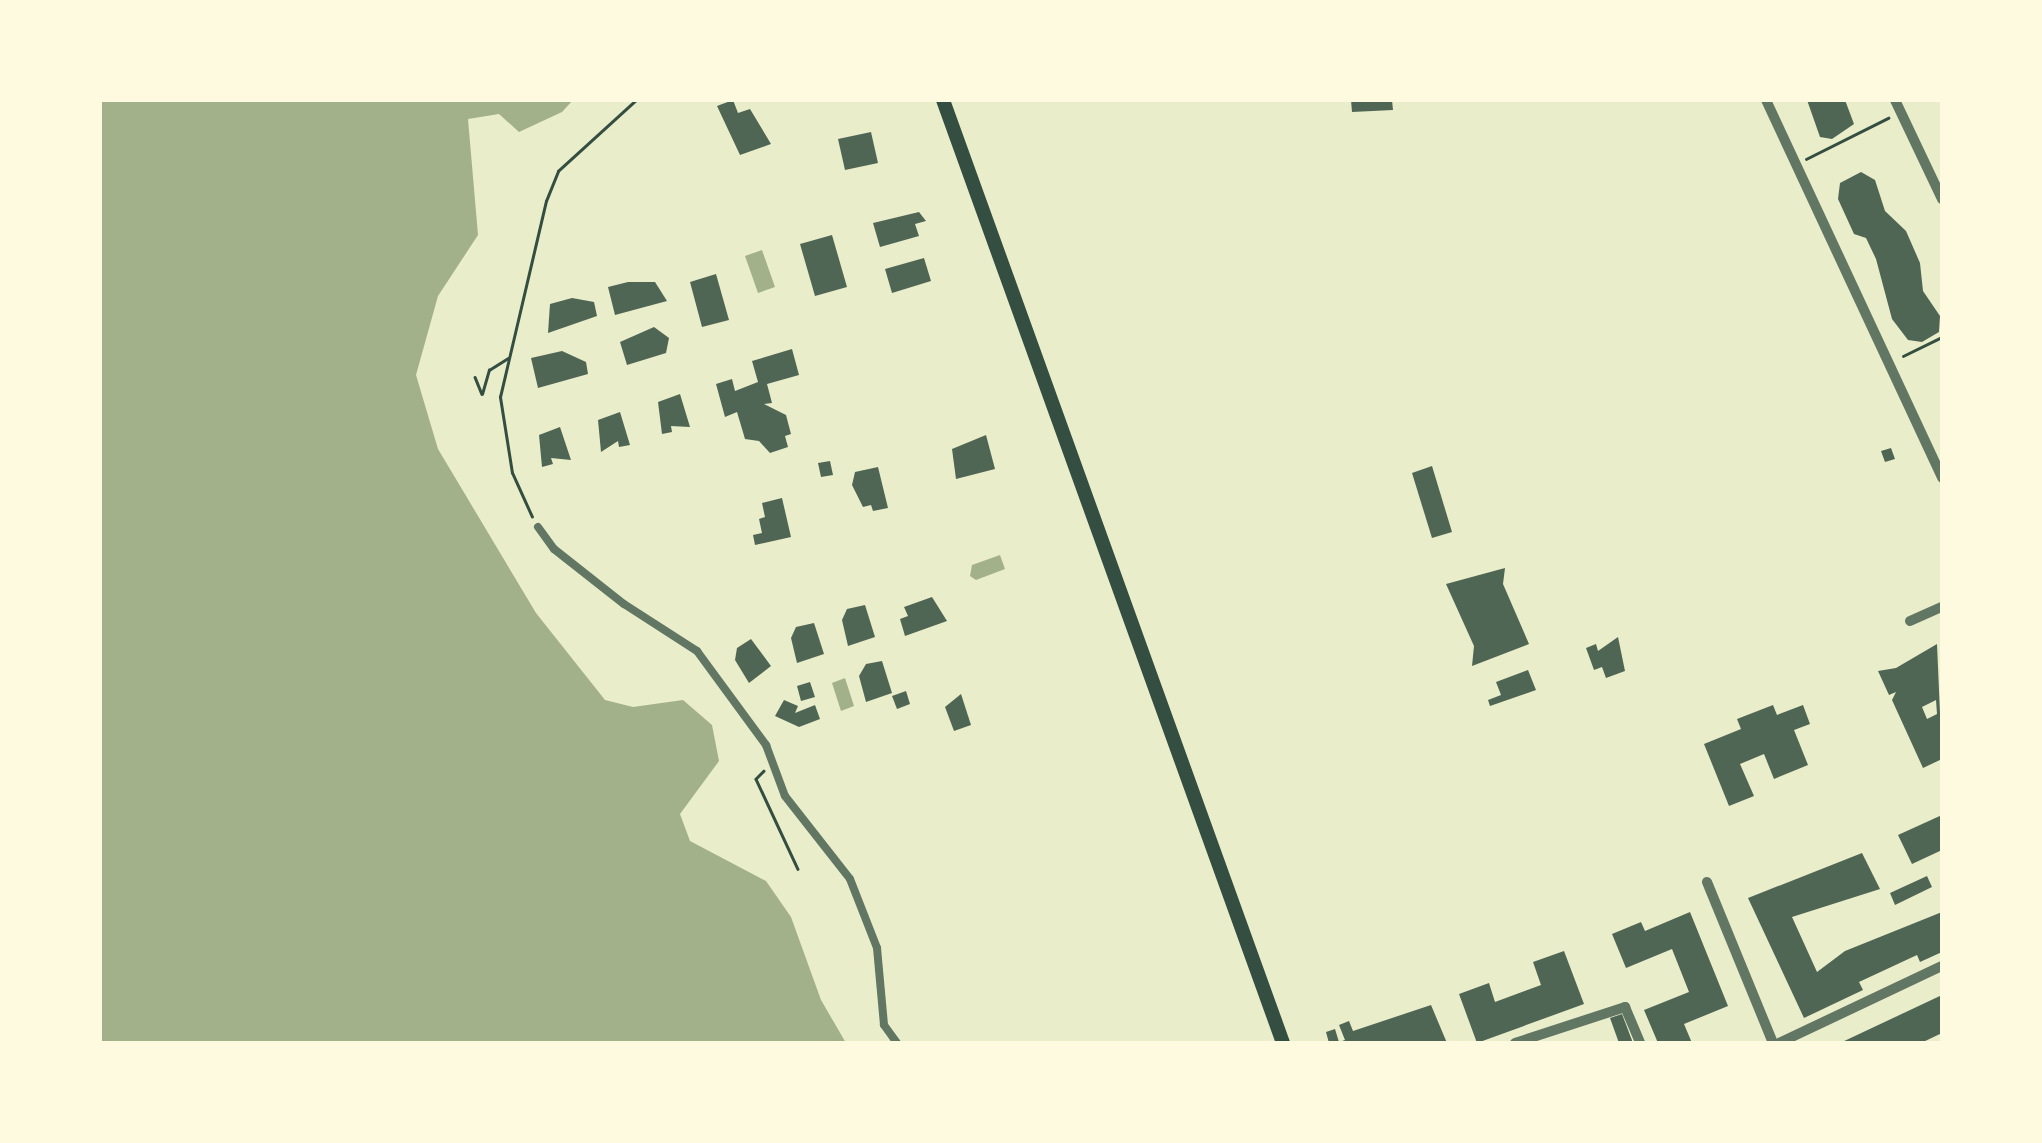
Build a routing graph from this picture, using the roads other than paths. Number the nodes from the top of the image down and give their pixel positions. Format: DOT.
graph roads {
  1 [pos="943,100"];
  2 [pos="1766,100"];
  3 [pos="1898,106"];
  4 [pos="1942,199"];
  5 [pos="1942,478"];
  6 [pos="538,527"];
  7 [pos="1942,607"];
  8 [pos="1910,621"];
  9 [pos="1706,882"];
  10 [pos="1942,966"];
  11 [pos="1280,1036"];
  12 [pos="896,1043"];
  13 [pos="1515,1043"];
  14 [pos="1640,1043"];
  15 [pos="1776,1043"];
  1 -- 11 [label="main road"];
  2 -- 5 [label="street"];
  3 -- 4 [label="street"];
  6 -- 12 [label="street"];
  7 -- 8 [label="street"];
  9 -- 15 [label="street"];
  10 -- 15 [label="street"];
  13 -- 14 [label="street"];
}
